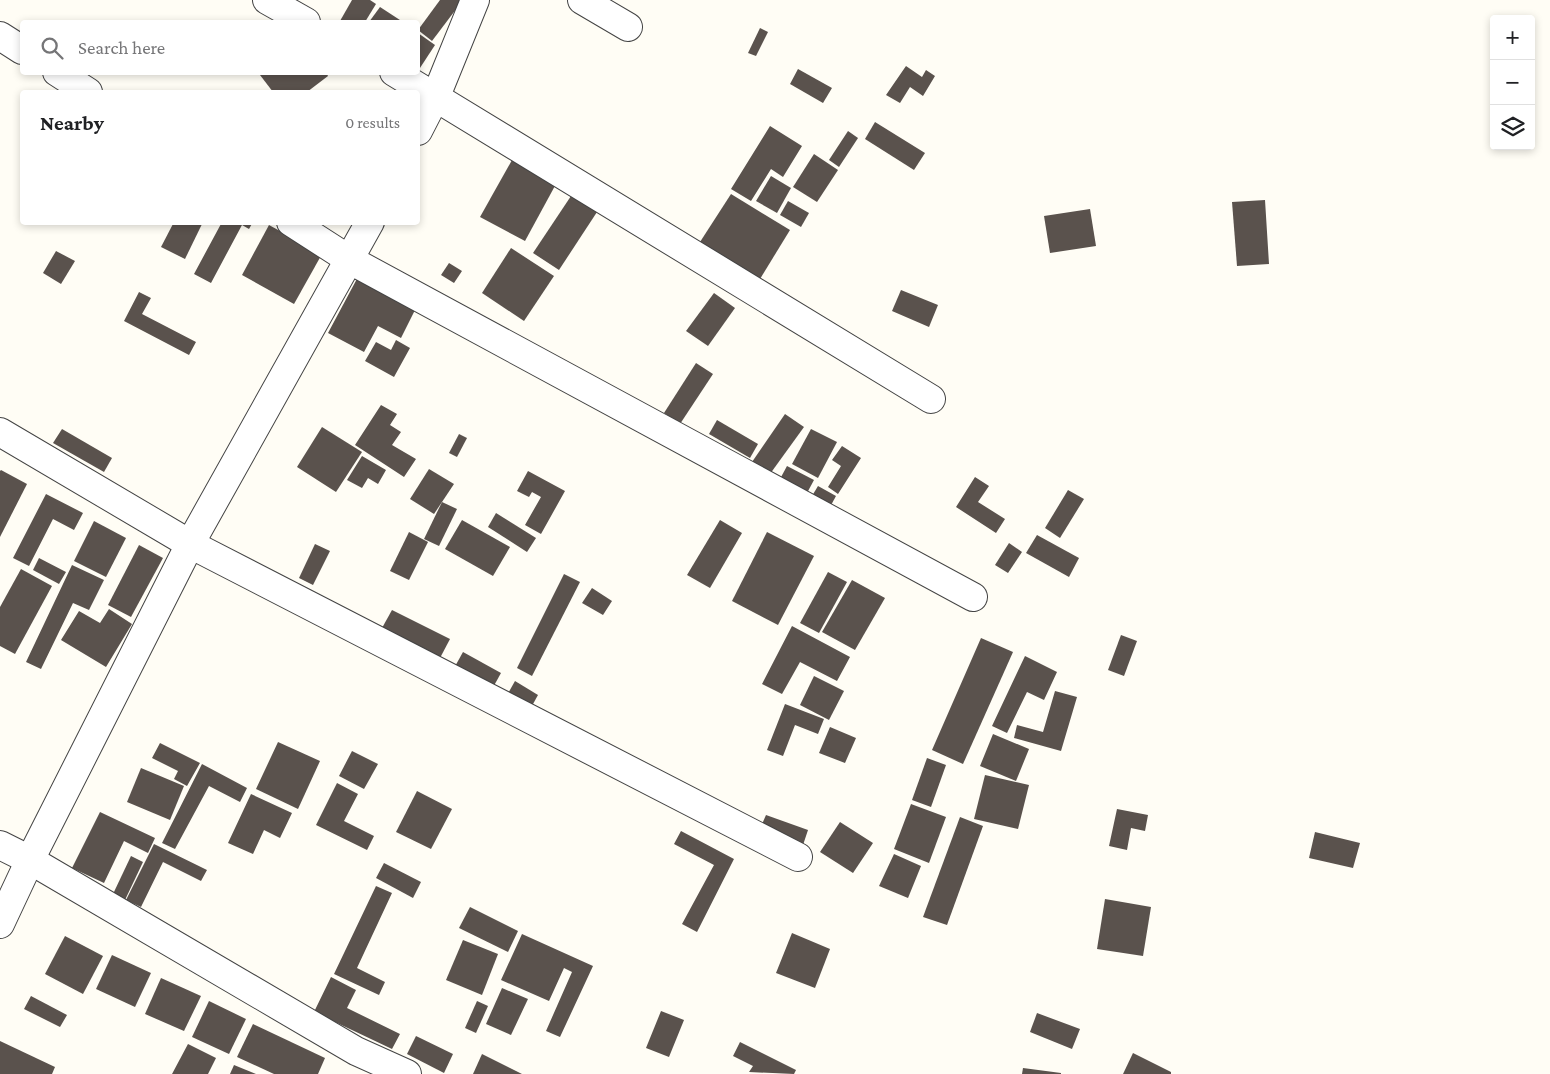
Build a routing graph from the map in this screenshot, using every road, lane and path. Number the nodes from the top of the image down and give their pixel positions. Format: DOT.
graph roads {
  1 [pos="266,0"];
  2 [pos="475,0"];
  3 [pos="582,0"];
  4 [pos="302,20"];
  5 [pos="628,27"];
  6 [pos="0,36"];
  7 [pos="20,49"];
  8 [pos="62,75"];
  9 [pos="399,75"];
  10 [pos="85,90"];
  11 [pos="436,96"];
  12 [pos="420,126"];
  13 [pos="296,225"];
  14 [pos="368,225"];
  15 [pos="350,260"];
  16 [pos="931,399"];
  17 [pos="0,432"];
  18 [pos="190,544"];
  19 [pos="973,597"];
  20 [pos="0,845"];
  21 [pos="798,857"];
  22 [pos="30,860"];
  23 [pos="0,924"];
  24 [pos="407,1074"];
  1 -- 4 [label="street"];
  2 -- 11 [label="street"];
  3 -- 5 [label="street"];
  6 -- 7 [label="street"];
  8 -- 10 [label="street"];
  9 -- 11 [label="street"];
  11 -- 12 [label="street"];
  11 -- 16 [label="street"];
  13 -- 15 [label="street"];
  14 -- 15 [label="street"];
  15 -- 18 [label="street"];
  15 -- 19 [label="street"];
  17 -- 18 [label="street"];
  18 -- 21 [label="street"];
  18 -- 22 [label="street"];
  20 -- 22 [label="street"];
  22 -- 23 [label="street"];
  22 -- 24 [label="street"];
}
